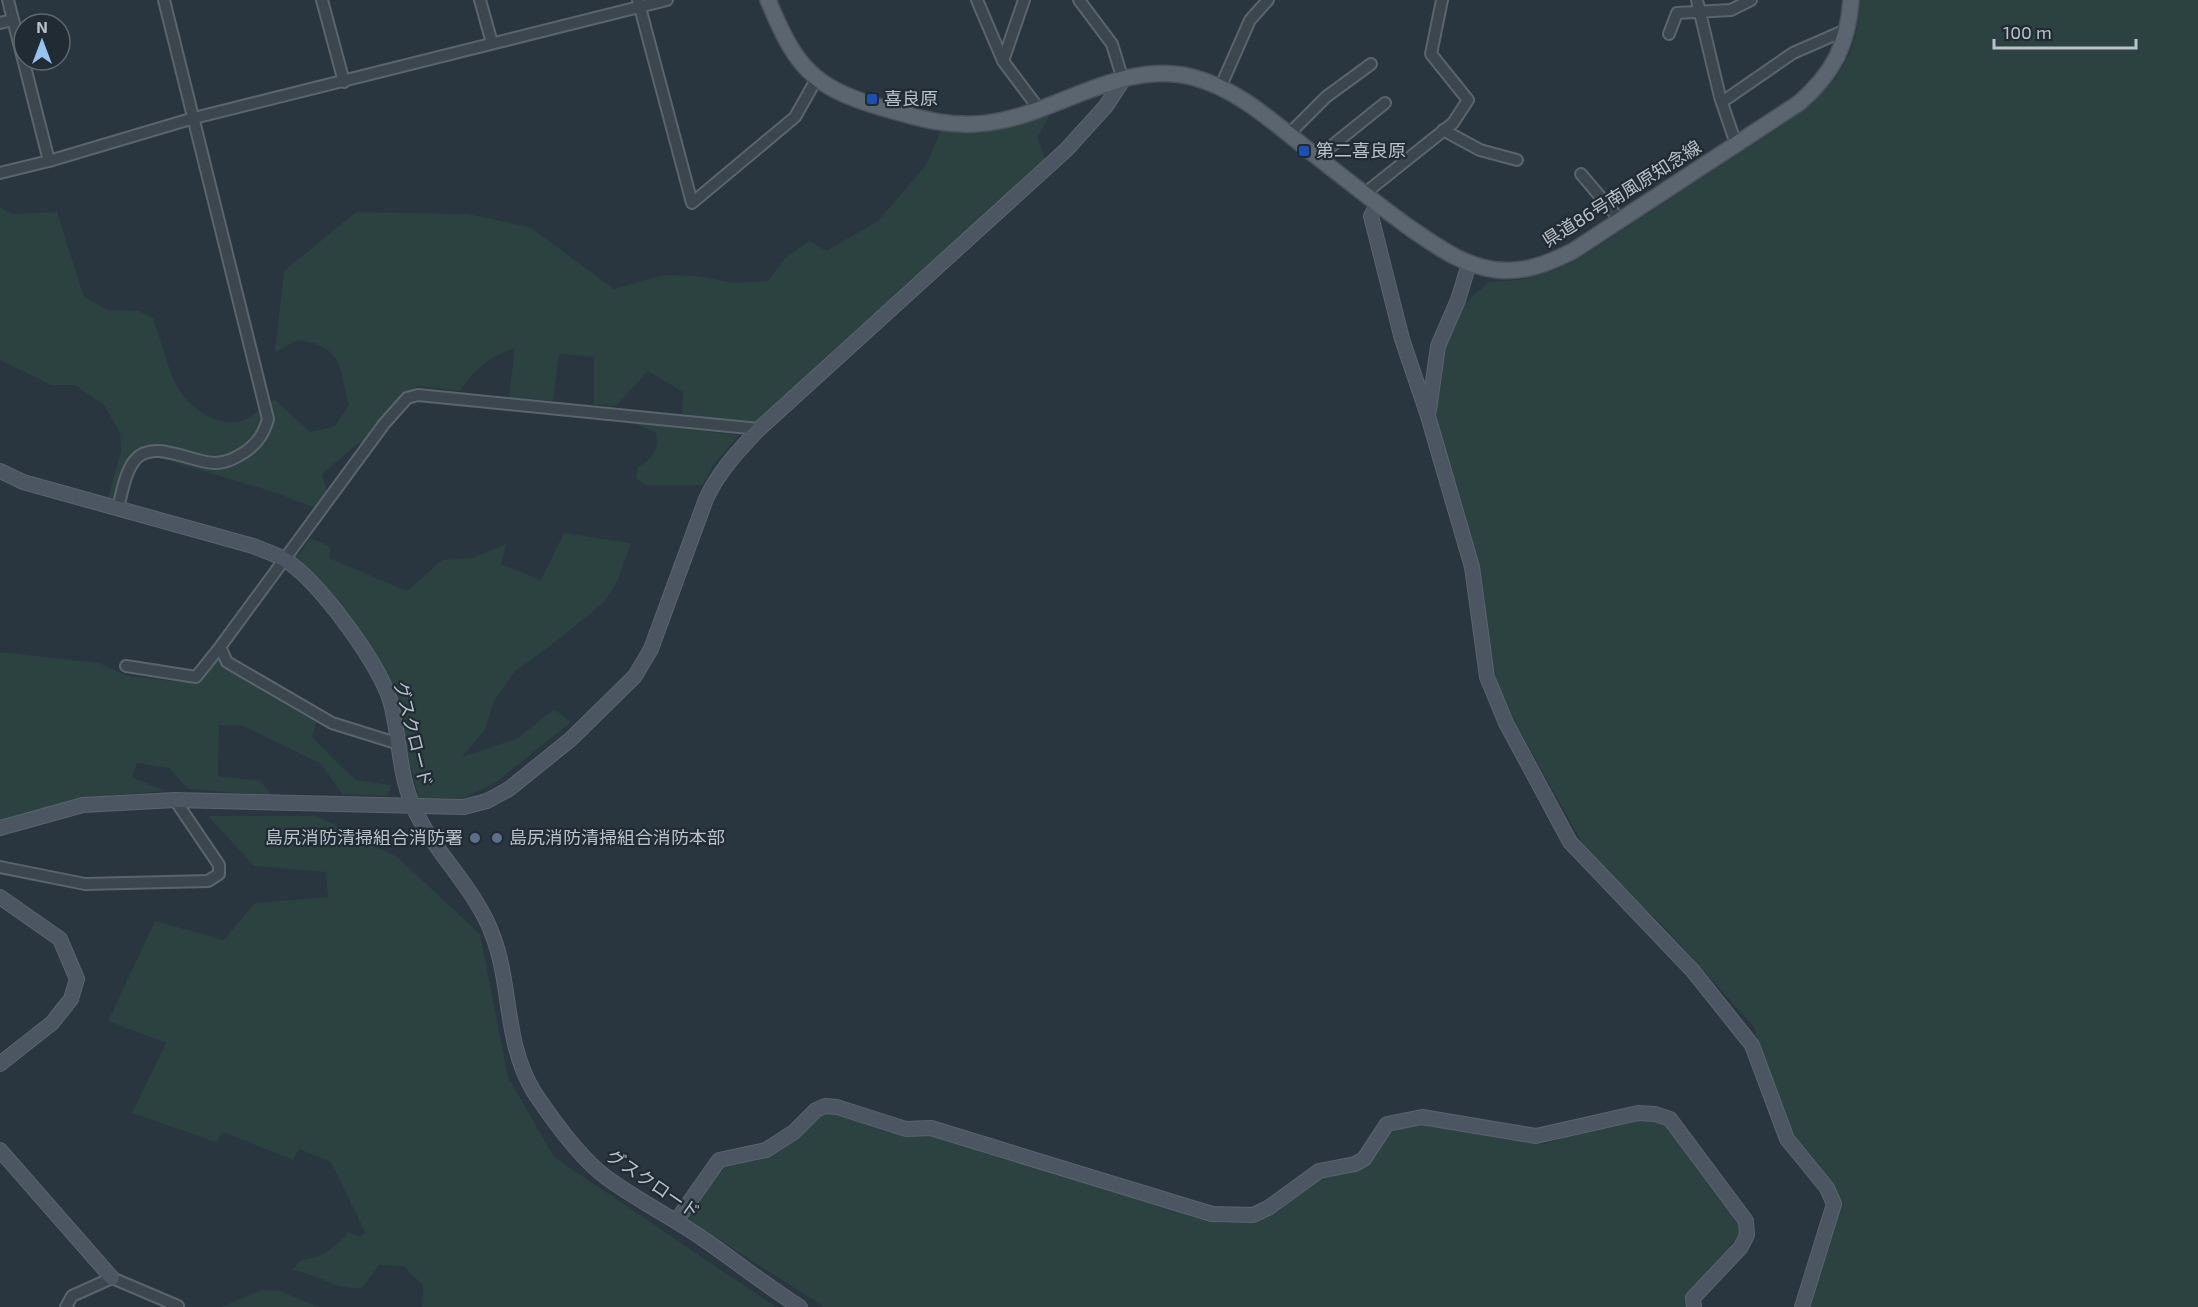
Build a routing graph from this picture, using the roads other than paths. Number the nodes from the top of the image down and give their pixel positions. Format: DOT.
graph roads {
  1 [pos="8,0"];
  2 [pos="164,0"];
  3 [pos="322,0"];
  4 [pos="480,0"];
  5 [pos="668,0"];
  6 [pos="768,0"];
  7 [pos="977,0"];
  8 [pos="1024,0"];
  9 [pos="1079,0"];
  10 [pos="1268,0"];
  11 [pos="1442,0"];
  12 [pos="1697,0"];
  13 [pos="1751,0"];
  14 [pos="1851,0"];
  15 [pos="639,3"];
  16 [pos="1698,13"];
  17 [pos="12,16"];
  18 [pos="1848,30"];
  19 [pos="1668,34"];
  20 [pos="492,43"];
  21 [pos="1003,61"];
  22 [pos="1371,64"];
  23 [pos="26,72"];
  24 [pos="816,80"];
  25 [pos="1123,80"];
  26 [pos="344,82"];
  27 [pos="1220,88"];
  28 [pos="1722,102"];
  29 [pos="1385,103"];
  30 [pos="1039,109"];
  31 [pos="194,118"];
  32 [pos="1443,130"];
  33 [pos="1289,134"];
  34 [pos="1736,144"];
  35 [pos="1318,157"];
  36 [pos="1517,160"];
  37 [pos="48,161"];
  38 [pos="0,172"];
  39 [pos="1581,174"];
  40 [pos="1364,194"];
  41 [pos="1377,205"];
  42 [pos="1620,220"];
  43 [pos="1469,264"];
  44 [pos="1428,416"];
  45 [pos="759,429"];
  46 [pos="0,471"];
  47 [pos="118,507"];
  48 [pos="285,560"];
  49 [pos="220,647"];
  50 [pos="126,666"];
  51 [pos="396,743"];
  52 [pos="175,800"];
  53 [pos="414,808"];
  54 [pos="0,828"];
  55 [pos="0,867"];
  56 [pos="0,897"];
  57 [pos="0,1064"];
  58 [pos="0,1150"];
  59 [pos="676,1221"];
  60 [pos="112,1278"];
  61 [pos="178,1306"];
  62 [pos="66,1307"];
  63 [pos="800,1307"];
  64 [pos="1694,1307"];
  65 [pos="1802,1307"];
  1 -- 17 [label="street"];
  2 -- 31 [label="street"];
  3 -- 26 [label="street"];
  4 -- 20 [label="street"];
  5 -- 15 [label="street"];
  6 -- 24 [label="main road, 県道86号南風原知念線"];
  7 -- 21 [label="street"];
  8 -- 21 [label="street"];
  9 -- 25 [label="street"];
  10 -- 27 [label="street"];
  11 -- 32 [label="street"];
  12 -- 16 [label="street"];
  13 -- 16 [label="street"];
  14 -- 18 [label="main road, 県道86号南風原知念線"];
  15 -- 20 [label="street"];
  15 -- 24 [label="street"];
  16 -- 19 [label="street"];
  16 -- 28 [label="street"];
  18 -- 28 [label="street"];
  18 -- 34 [label="main road, 県道86号南風原知念線"];
  20 -- 26 [label="street"];
  21 -- 30 [label="street"];
  22 -- 33 [label="street"];
  23 -- 37 [label="street"];
  24 -- 30 [label="main road, 県道86号南風原知念線"];
  25 -- 27 [label="main road, 県道86号南風原知念線"];
  25 -- 30 [label="main road, 県道86号南風原知念線"];
  25 -- 45 [label="street"];
  26 -- 31 [label="street"];
  27 -- 33 [label="main road, 県道86号南風原知念線"];
  28 -- 34 [label="street"];
  29 -- 35 [label="street"];
  31 -- 37 [label="street"];
  31 -- 47 [label="street"];
  32 -- 36 [label="street"];
  32 -- 40 [label="street"];
  33 -- 35 [label="main road, 県道86号南風原知念線"];
  34 -- 42 [label="main road, 県道86号南風原知念線"];
  35 -- 40 [label="main road, 県道86号南風原知念線"];
  37 -- 38 [label="street"];
  39 -- 42 [label="street"];
  40 -- 41 [label="main road, 県道86号南風原知念線"];
  41 -- 43 [label="main road, 県道86号南風原知念線"];
  41 -- 44 [label="street"];
  42 -- 43 [label="main road, 県道86号南風原知念線"];
  43 -- 44 [label="street"];
  44 -- 65 [label="street"];
  45 -- 48 [label="street"];
  45 -- 53 [label="street"];
  46 -- 47 [label="street, グスクロード"];
  47 -- 48 [label="street, グスクロード"];
  48 -- 49 [label="street"];
  48 -- 51 [label="street, グスクロード"];
  49 -- 50 [label="street"];
  49 -- 51 [label="street"];
  51 -- 53 [label="street, グスクロード"];
  52 -- 53 [label="street"];
  52 -- 54 [label="street"];
  52 -- 55 [label="street"];
  53 -- 59 [label="street, グスクロード"];
  56 -- 57 [label="street"];
  58 -- 60 [label="street"];
  59 -- 63 [label="street, グスクロード"];
  59 -- 64 [label="street"];
  60 -- 61 [label="street"];
  60 -- 62 [label="street"];
}
